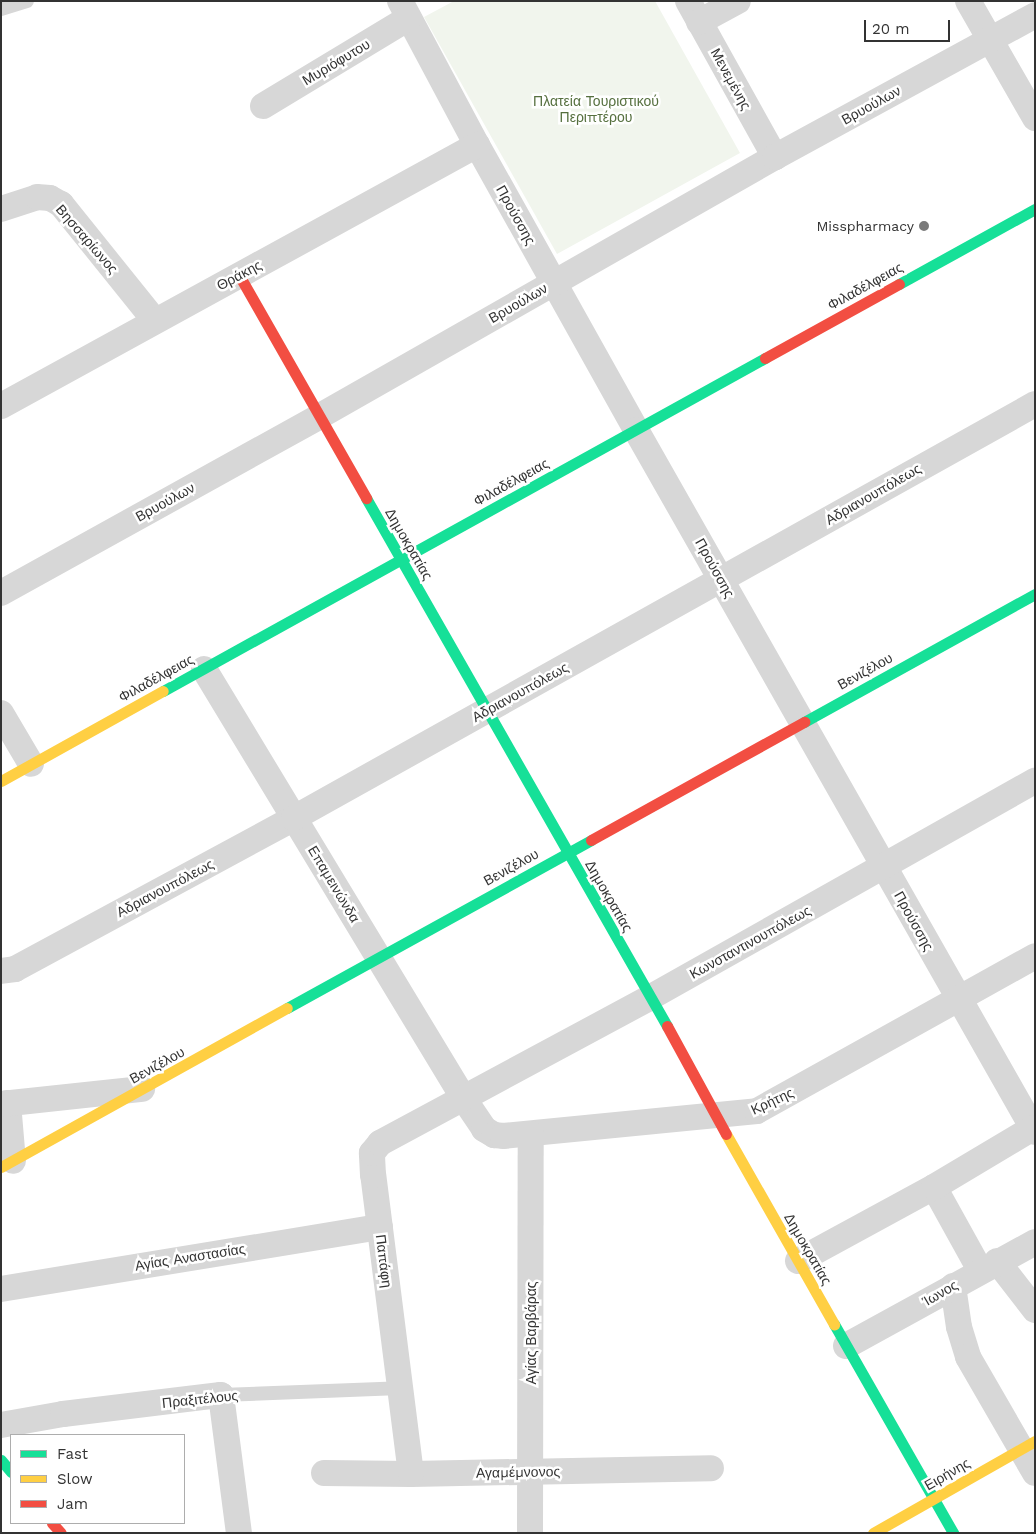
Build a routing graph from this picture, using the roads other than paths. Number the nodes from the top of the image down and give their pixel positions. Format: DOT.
graph roads {
  1 [pos="27,1"];
  2 [pos="738,1"];
  3 [pos="968,1"];
  4 [pos="403,7"];
  5 [pos="1,9"];
  6 [pos="694,12"];
  7 [pos="1035,14"];
  8 [pos="990,39"];
  9 [pos="263,106"];
  10 [pos="1035,118"];
  11 [pos="477,146"];
  12 [pos="775,157"];
  13 [pos="1,209"];
  14 [pos="1035,210"];
  15 [pos="240,275"];
  16 [pos="554,282"];
  17 [pos="155,321"];
  18 [pos="1035,404"];
  19 [pos="1,406"];
  20 [pos="320,416"];
  21 [pos="636,430"];
  22 [pos="401,560"];
  23 [pos="722,581"];
  24 [pos="1,593"];
  25 [pos="1035,594"];
  26 [pos="204,669"];
  27 [pos="486,710"];
  28 [pos="1,713"];
  29 [pos="801,723"];
  30 [pos="31,764"];
  31 [pos="1,781"];
  32 [pos="1035,781"];
  33 [pos="294,818"];
  34 [pos="567,853"];
  35 [pos="884,868"];
  36 [pos="1035,956"];
  37 [pos="379,958"];
  38 [pos="1,971"];
  39 [pos="651,997"];
  40 [pos="959,1000"];
  41 [pos="145,1089"];
  42 [pos="464,1099"];
  43 [pos="4,1103"];
  44 [pos="716,1116"];
  45 [pos="1034,1129"];
  46 [pos="531,1134"];
  47 [pos="7,1164"];
  48 [pos="934,1187"];
  49 [pos="380,1227"];
  50 [pos="1035,1242"];
  51 [pos="798,1261"];
  52 [pos="988,1266"];
  53 [pos="953,1286"];
  54 [pos="1,1290"];
  55 [pos="1035,1310"];
  56 [pos="846,1346"];
  57 [pos="400,1388"];
  58 [pos="221,1395"];
  59 [pos="1,1425"];
  60 [pos="1028,1445"];
  61 [pos="1,1460"];
  62 [pos="711,1468"];
  63 [pos="10,1471"];
  64 [pos="530,1472"];
  65 [pos="324,1473"];
  66 [pos="1035,1473"];
  67 [pos="411,1474"];
  68 [pos="933,1498"];
  69 [pos="239,1533"];
  70 [pos="530,1533"];
  71 [pos="873,1533"];
  72 [pos="953,1533"];
  1 -- 5 [label="lane"];
  2 -- 6 [label="street"];
  3 -- 8 [label="street"];
  4 -- 9 [label="street, Μυριόφυτου"];
  4 -- 11 [label="street, Προύσσης"];
  6 -- 12 [label="street, Μενεμένης"];
  7 -- 8 [label="street, Βρυούλων"];
  8 -- 10 [label="street"];
  8 -- 12 [label="street, Βρυούλων"];
  11 -- 15 [label="street, Θράκης"];
  11 -- 16 [label="street, Προύσσης"];
  12 -- 16 [label="street, Βρυούλων"];
  13 -- 17 [label="street, Βησσαρίωνος"];
  14 -- 21 [label="street, Φιλαδέλφειας"];
  15 -- 17 [label="street, Θράκης"];
  15 -- 20 [label="street, Δημοκρατίας"];
  16 -- 20 [label="street, Βρυούλων"];
  16 -- 21 [label="street, Προύσσης"];
  17 -- 19 [label="street, Θράκης"];
  18 -- 23 [label="street, Αδριανουπόλεως"];
  20 -- 22 [label="street, Δημοκρατίας"];
  20 -- 24 [label="street, Βρυούλων"];
  21 -- 22 [label="street, Φιλαδέλφειας"];
  21 -- 23 [label="street, Προύσσης"];
  22 -- 26 [label="street, Φιλαδέλφειας"];
  22 -- 27 [label="street, Δημοκρατίας"];
  23 -- 27 [label="street, Αδριανουπόλεως"];
  23 -- 29 [label="street, Προύσσης"];
  25 -- 29 [label="street, Βενιζέλου"];
  26 -- 30 [label="street, Φιλαδέλφειας"];
  26 -- 33 [label="street, Επαμεινώνδα"];
  27 -- 33 [label="street, Αδριανουπόλεως"];
  27 -- 34 [label="street, Δημοκρατίας"];
  28 -- 30 [label="street"];
  29 -- 34 [label="street, Βενιζέλου"];
  29 -- 35 [label="street, Προύσσης"];
  30 -- 31 [label="street, Φιλαδέλφειας"];
  32 -- 35 [label="street, Κωνσταντινουπόλεως"];
  33 -- 37 [label="street, Επαμεινώνδα"];
  33 -- 38 [label="street, Αδριανουπόλεως"];
  34 -- 37 [label="street, Βενιζέλου"];
  34 -- 39 [label="street, Δημοκρατίας"];
  35 -- 39 [label="street, Κωνσταντινουπόλεως"];
  35 -- 40 [label="street, Προύσσης"];
  36 -- 40 [label="street, Κρήτης"];
  37 -- 41 [label="street, Βενιζέλου"];
  37 -- 42 [label="street, Επαμεινώνδα"];
  39 -- 42 [label="street, Κωνσταντινουπόλεως"];
  39 -- 44 [label="street, Δημοκρατίας"];
  40 -- 44 [label="street, Κρήτης"];
  40 -- 45 [label="street, Προύσσης"];
  41 -- 43 [label="street"];
  41 -- 47 [label="street, Βενιζέλου"];
  42 -- 46 [label="street, Κρήτης"];
  42 -- 49 [label="street, Παπάφη"];
  43 -- 47 [label="street"];
  44 -- 46 [label="street, Κρήτης"];
  44 -- 51 [label="street, Δημοκρατίας"];
  45 -- 48 [label="street"];
  46 -- 64 [label="street, Αγίας Βαρβάρας"];
  48 -- 51 [label="street"];
  48 -- 52 [label="street"];
  49 -- 54 [label="street, Αγίας Αναστασίας"];
  49 -- 57 [label="street, Παπάφη"];
  50 -- 52 [label="street, Ίωνος"];
  51 -- 56 [label="street, Δημοκρατίας"];
  52 -- 53 [label="street, Ίωνος"];
  52 -- 55 [label="street"];
  53 -- 56 [label="street, Ίωνος"];
  53 -- 60 [label="street"];
  56 -- 68 [label="street, Δημοκρατίας"];
  57 -- 58 [label="lane, Πραξιτέλους"];
  57 -- 67 [label="street, Παπάφη"];
  58 -- 59 [label="street, Πραξιτέλους"];
  58 -- 69 [label="street"];
  60 -- 66 [label="street"];
  60 -- 68 [label="street, Ειρήνης"];
  61 -- 63 [label="street"];
  62 -- 64 [label="street, Αγαμέμνονος"];
  64 -- 67 [label="street, Αγαμέμνονος"];
  64 -- 70 [label="street, Αγίας Βαρβάρας"];
  65 -- 67 [label="street, Αγαμέμνονος"];
  68 -- 71 [label="street, Ειρήνης"];
  68 -- 72 [label="street, Δημοκρατίας"];
}
